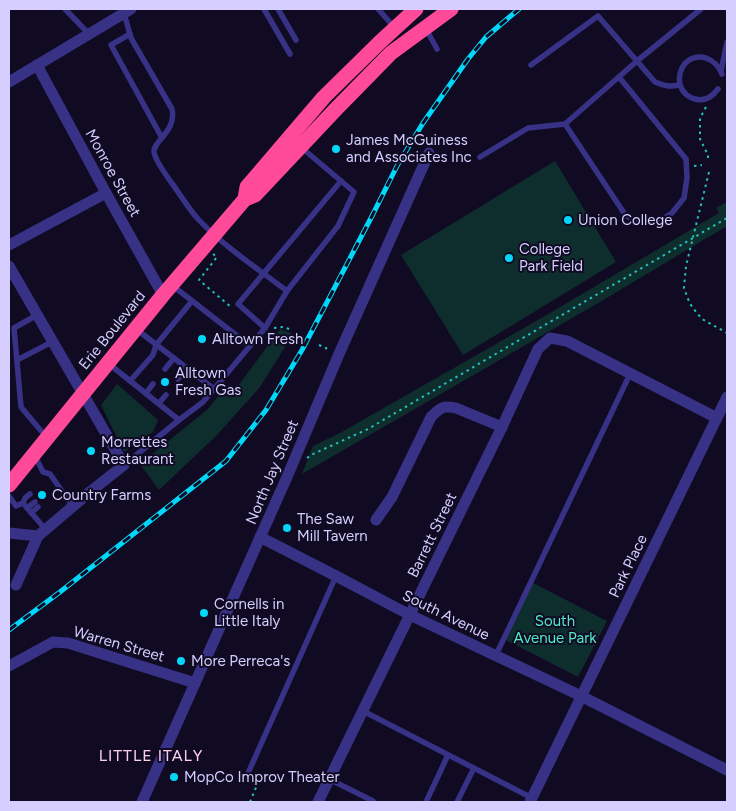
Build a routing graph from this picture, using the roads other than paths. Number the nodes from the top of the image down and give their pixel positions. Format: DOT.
graph roads {
  1 [pos="65,9"];
  2 [pos="264,9"];
  3 [pos="278,9"];
  4 [pos="378,9"];
  5 [pos="416,9"];
  6 [pos="451,9"];
  7 [pos="701,9"];
  8 [pos="128,11"];
  9 [pos="425,27"];
  10 [pos="395,28"];
  11 [pos="89,34"];
  12 [pos="130,34"];
  13 [pos="296,40"];
  14 [pos="727,42"];
  15 [pos="438,49"];
  16 [pos="290,54"];
  17 [pos="637,61"];
  18 [pos="37,65"];
  19 [pos="531,65"];
  20 [pos="619,76"];
  21 [pos="9,82"];
  22 [pos="680,85"];
  23 [pos="718,89"];
  24 [pos="565,124"];
  25 [pos="162,138"];
  26 [pos="301,146"];
  27 [pos="428,153"];
  28 [pos="480,157"];
  29 [pos="341,181"];
  30 [pos="106,193"];
  31 [pos="245,199"];
  32 [pos="214,234"];
  33 [pos="9,245"];
  34 [pos="9,266"];
  35 [pos="264,274"];
  36 [pos="168,290"];
  37 [pos="287,291"];
  38 [pos="192,300"];
  39 [pos="36,315"];
  40 [pos="265,328"];
  41 [pos="136,329"];
  42 [pos="52,342"];
  43 [pos="156,345"];
  44 [pos="250,346"];
  45 [pos="174,358"];
  46 [pos="17,360"];
  47 [pos="108,363"];
  48 [pos="165,369"];
  49 [pos="187,369"];
  50 [pos="630,374"];
  51 [pos="178,379"];
  52 [pos="130,381"];
  53 [pos="153,384"];
  54 [pos="214,389"];
  55 [pos="146,393"];
  56 [pos="82,394"];
  57 [pos="166,395"];
  58 [pos="727,397"];
  59 [pos="159,403"];
  60 [pos="718,418"];
  61 [pos="179,420"];
  62 [pos="502,428"];
  63 [pos="47,438"];
  64 [pos="34,454"];
  65 [pos="124,465"];
  66 [pos="54,480"];
  67 [pos="47,484"];
  68 [pos="9,485"];
  69 [pos="60,489"];
  70 [pos="30,494"];
  71 [pos="53,494"];
  72 [pos="9,496"];
  73 [pos="37,505"];
  74 [pos="73,506"];
  75 [pos="27,508"];
  76 [pos="376,520"];
  77 [pos="9,533"];
  78 [pos="42,533"];
  79 [pos="260,537"];
  80 [pos="336,576"];
  81 [pos="16,585"];
  82 [pos="410,615"];
  83 [pos="496,655"];
  84 [pos="9,666"];
  85 [pos="195,683"];
  86 [pos="581,696"];
  87 [pos="363,711"];
  88 [pos="448,755"];
  89 [pos="474,768"];
  90 [pos="727,770"];
  91 [pos="245,780"];
  92 [pos="329,780"];
  93 [pos="531,800"];
  94 [pos="322,801"];
  95 [pos="373,801"];
  96 [pos="142,802"];
  97 [pos="426,802"];
  98 [pos="457,802"];
  1 -- 11 [label="lane"];
  2 -- 16 [label="lane"];
  3 -- 13 [label="lane"];
  4 -- 10 [label="lane"];
  5 -- 10 [label="highway, Erie Boulevard"];
  6 -- 9 [label="highway, Erie Boulevard"];
  7 -- 17 [label="lane"];
  8 -- 11 [label="street"];
  8 -- 12 [label="lane"];
  9 -- 15 [label="lane"];
  9 -- 26 [label="highway, Erie Boulevard"];
  10 -- 31 [label="highway, Erie Boulevard"];
  11 -- 18 [label="street"];
  12 -- 25 [label="lane"];
  12 -- 25 [label="lane"];
  14 -- 22 [label="lane"];
  17 -- 19 [label="lane"];
  17 -- 20 [label="lane"];
  17 -- 22 [label="lane"];
  18 -- 21 [label="street"];
  18 -- 30 [label="street, Monroe Street"];
  20 -- 24 [label="lane"];
  20 -- 24 [label="lane"];
  22 -- 23 [label="lane"];
  24 -- 28 [label="lane"];
  25 -- 32 [label="lane"];
  26 -- 29 [label="lane"];
  26 -- 31 [label="highway, Erie Boulevard"];
  27 -- 79 [label="street, North Jay Street"];
  29 -- 35 [label="lane"];
  29 -- 37 [label="lane"];
  30 -- 33 [label="street"];
  30 -- 36 [label="street, Monroe Street"];
  31 -- 32 [label="highway, Erie Boulevard"];
  32 -- 35 [label="lane"];
  32 -- 36 [label="highway, Erie Boulevard"];
  34 -- 39 [label="street"];
  35 -- 37 [label="lane"];
  35 -- 40 [label="lane"];
  36 -- 38 [label="lane"];
  36 -- 41 [label="highway, Erie Boulevard"];
  37 -- 40 [label="lane"];
  38 -- 43 [label="lane"];
  38 -- 44 [label="lane"];
  39 -- 42 [label="street"];
  39 -- 46 [label="lane"];
  40 -- 44 [label="lane"];
  41 -- 43 [label="lane"];
  41 -- 47 [label="highway, Erie Boulevard"];
  42 -- 46 [label="lane"];
  42 -- 56 [label="street"];
  43 -- 45 [label="lane"];
  43 -- 52 [label="lane"];
  44 -- 54 [label="lane"];
  45 -- 48 [label="lane"];
  45 -- 49 [label="lane"];
  46 -- 63 [label="lane"];
  47 -- 52 [label="lane"];
  47 -- 56 [label="highway, Erie Boulevard"];
  49 -- 51 [label="lane"];
  49 -- 54 [label="lane"];
  50 -- 60 [label="street"];
  50 -- 62 [label="street, Barrett Street"];
  50 -- 83 [label="lane"];
  52 -- 55 [label="lane"];
  53 -- 55 [label="lane"];
  54 -- 61 [label="lane"];
  55 -- 59 [label="lane"];
  56 -- 63 [label="highway, Erie Boulevard"];
  56 -- 65 [label="street"];
  57 -- 59 [label="lane"];
  58 -- 60 [label="street, Park Place"];
  59 -- 61 [label="lane"];
  60 -- 86 [label="street, Park Place"];
  61 -- 65 [label="lane"];
  62 -- 76 [label="street"];
  62 -- 82 [label="street, Barrett Street"];
  63 -- 64 [label="highway, Erie Boulevard"];
  64 -- 66 [label="lane"];
  64 -- 68 [label="highway, Erie Boulevard"];
  65 -- 74 [label="street"];
  66 -- 67 [label="lane"];
  66 -- 69 [label="lane"];
  69 -- 71 [label="lane"];
  69 -- 74 [label="lane"];
  70 -- 75 [label="lane"];
  72 -- 75 [label="lane"];
  73 -- 75 [label="lane"];
  74 -- 78 [label="street"];
  75 -- 78 [label="lane"];
  77 -- 78 [label="street"];
  78 -- 81 [label="street"];
  79 -- 80 [label="street, South Avenue"];
  79 -- 85 [label="street, North Jay Street"];
  80 -- 82 [label="street, South Avenue"];
  80 -- 91 [label="lane"];
  82 -- 83 [label="street, South Avenue"];
  82 -- 87 [label="street, Barrett Street"];
  83 -- 86 [label="street, South Avenue"];
  84 -- 85 [label="street, Warren Street"];
  85 -- 96 [label="street, North Jay Street"];
  86 -- 90 [label="street, South Avenue"];
  86 -- 93 [label="street, Park Place"];
  87 -- 88 [label="lane"];
  87 -- 92 [label="street, Barrett Street"];
  88 -- 89 [label="lane"];
  88 -- 97 [label="lane"];
  89 -- 93 [label="lane"];
  89 -- 98 [label="lane"];
  92 -- 94 [label="street, Barrett Street"];
  92 -- 95 [label="lane"];
}
